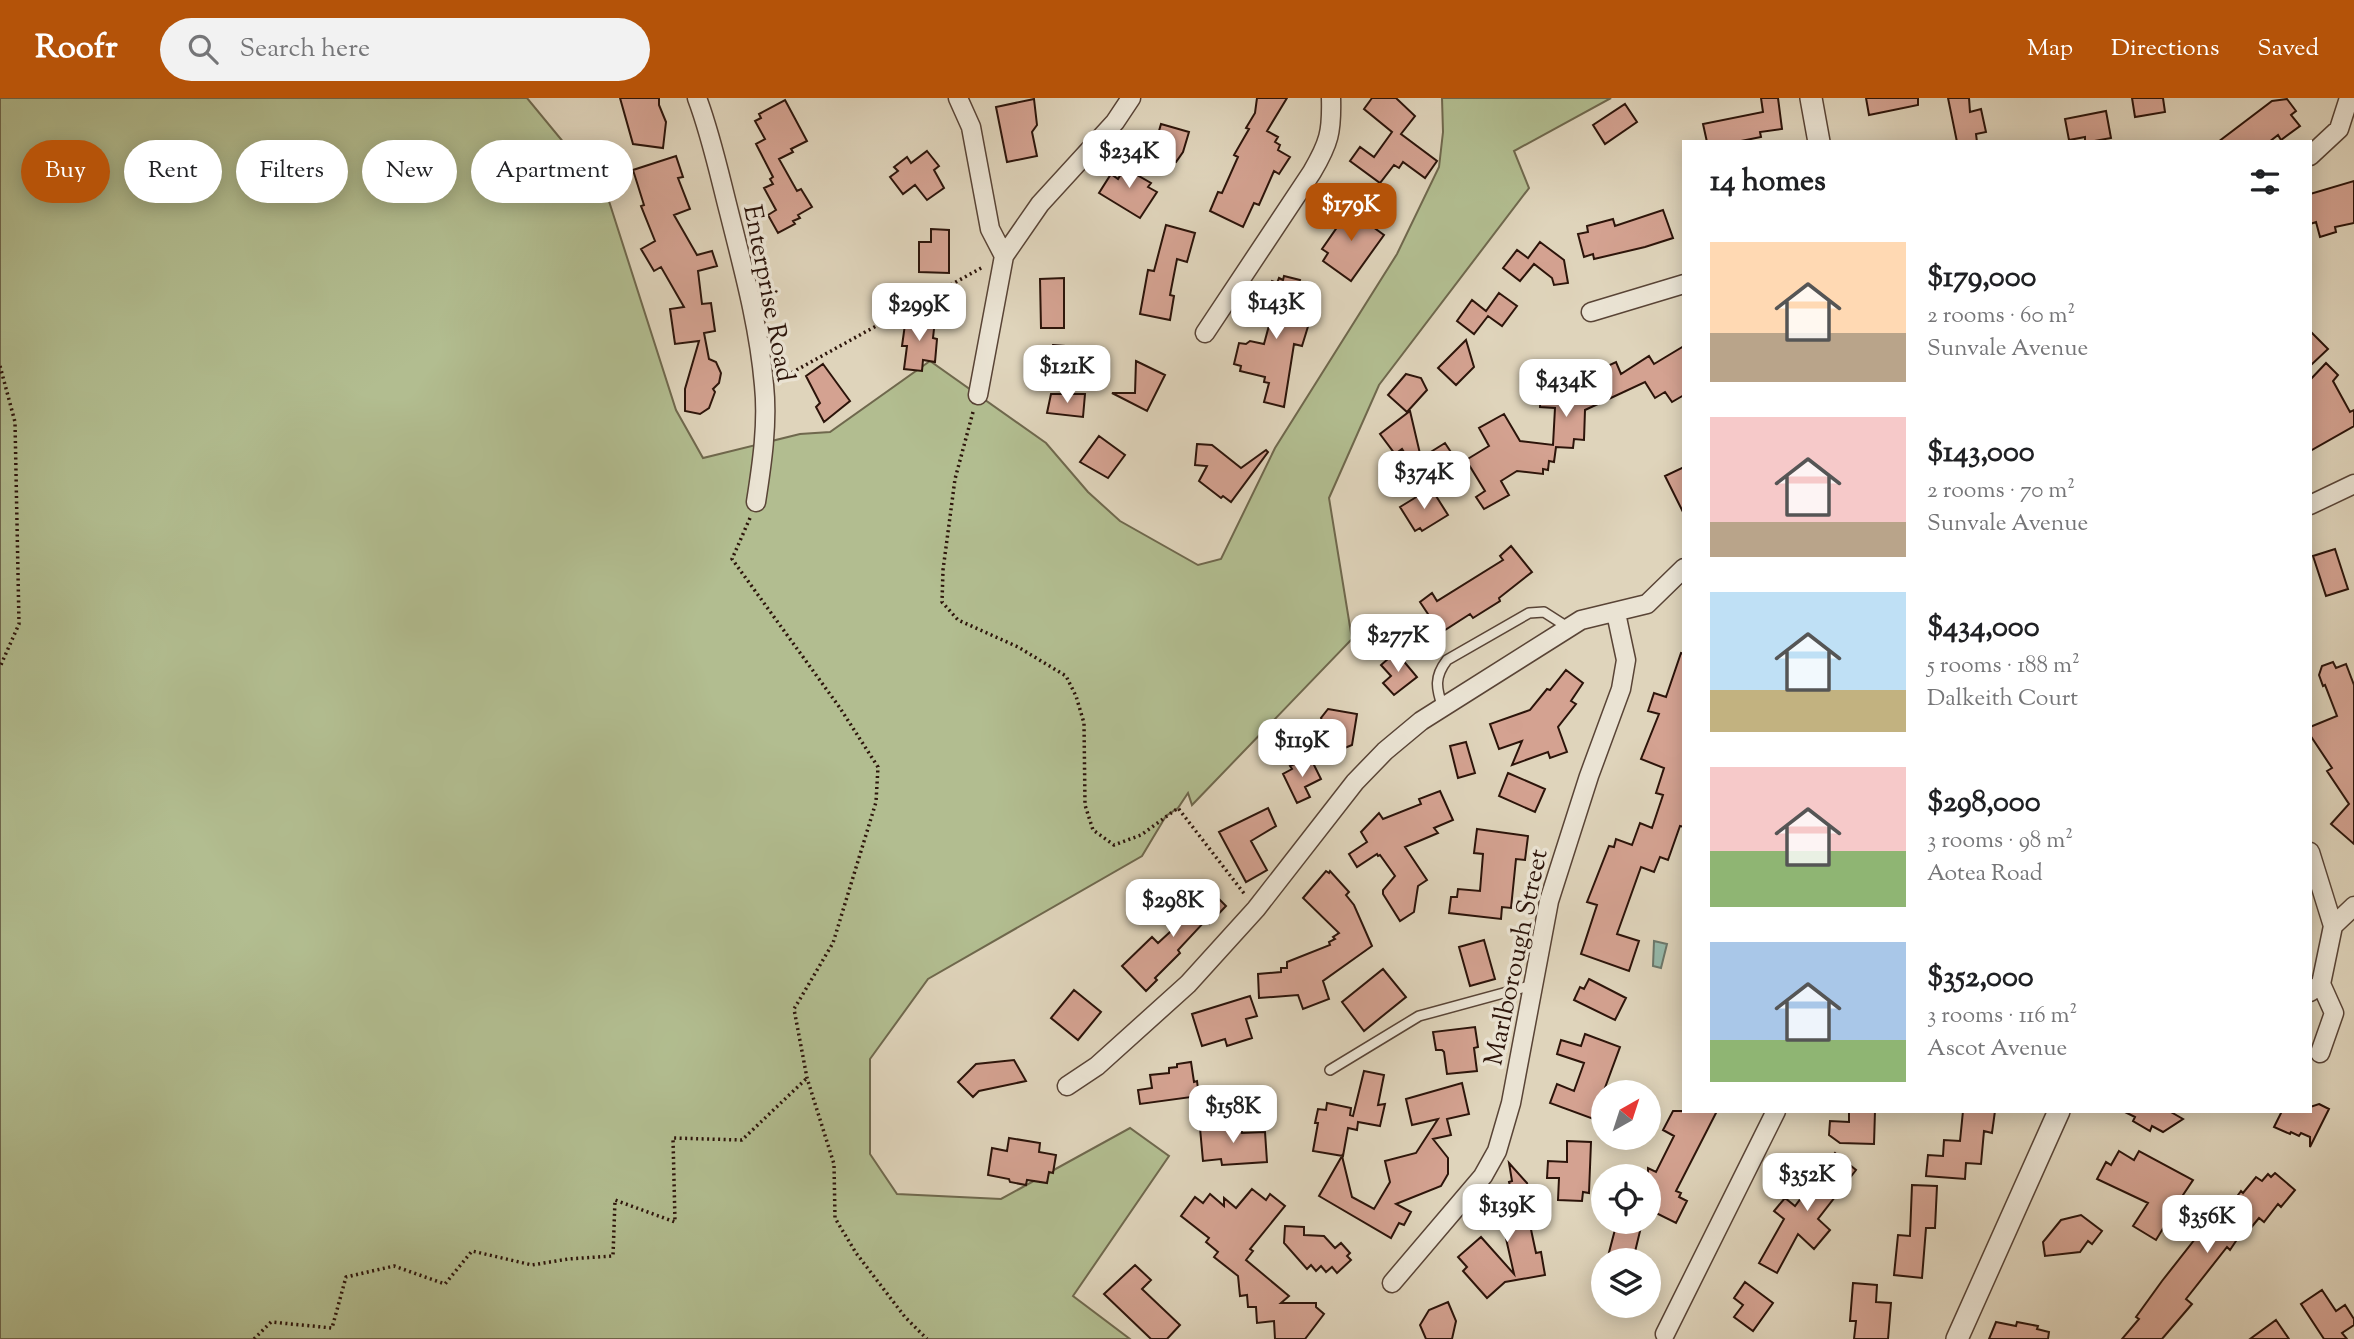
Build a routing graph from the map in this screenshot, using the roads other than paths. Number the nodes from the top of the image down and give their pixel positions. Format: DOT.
graph roads {
  1 [pos="697,98"];
  2 [pos="958,98"];
  3 [pos="1130,98"];
  4 [pos="1331,98"];
  5 [pos="1811,98"];
  6 [pos="2349,98"];
  7 [pos="1819,140"];
  8 [pos="2312,154"];
  9 [pos="1004,256"];
  10 [pos="1682,285"];
  11 [pos="1591,312"];
  12 [pos="1205,332"];
  13 [pos="978,396"];
  14 [pos="2354,484"];
  15 [pos="756,502"];
  16 [pos="2312,504"];
  17 [pos="1682,570"];
  18 [pos="1616,613"];
  19 [pos="1569,628"];
  20 [pos="1443,708"];
  21 [pos="2312,858"];
  22 [pos="2354,906"];
  23 [pos="2333,926"];
  24 [pos="1533,985"];
  25 [pos="2315,988"];
  26 [pos="2320,1053"];
  27 [pos="1330,1070"];
  28 [pos="1067,1086"];
  29 [pos="1775,1113"];
  30 [pos="2058,1113"];
  31 [pos="1392,1283"];
  32 [pos="1665,1334"];
  33 [pos="1957,1339"];
  1 -- 15 [label="street, Enterprise Road"];
  2 -- 9 [label="street"];
  3 -- 9 [label="street"];
  4 -- 12 [label="street"];
  5 -- 7 [label="street"];
  6 -- 8 [label="street"];
  9 -- 13 [label="street"];
  10 -- 11 [label="street"];
  14 -- 16 [label="street"];
  17 -- 18 [label="street"];
  18 -- 19 [label="street"];
  18 -- 24 [label="street, Marlborough Street"];
  19 -- 20 [label="street"];
  19 -- 20 [label="lane"];
  20 -- 28 [label="street"];
  21 -- 23 [label="street"];
  22 -- 23 [label="street"];
  23 -- 25 [label="street"];
  24 -- 27 [label="lane"];
  24 -- 31 [label="street, Marlborough Street"];
  25 -- 26 [label="street"];
  29 -- 32 [label="street"];
  30 -- 33 [label="street"];
}
